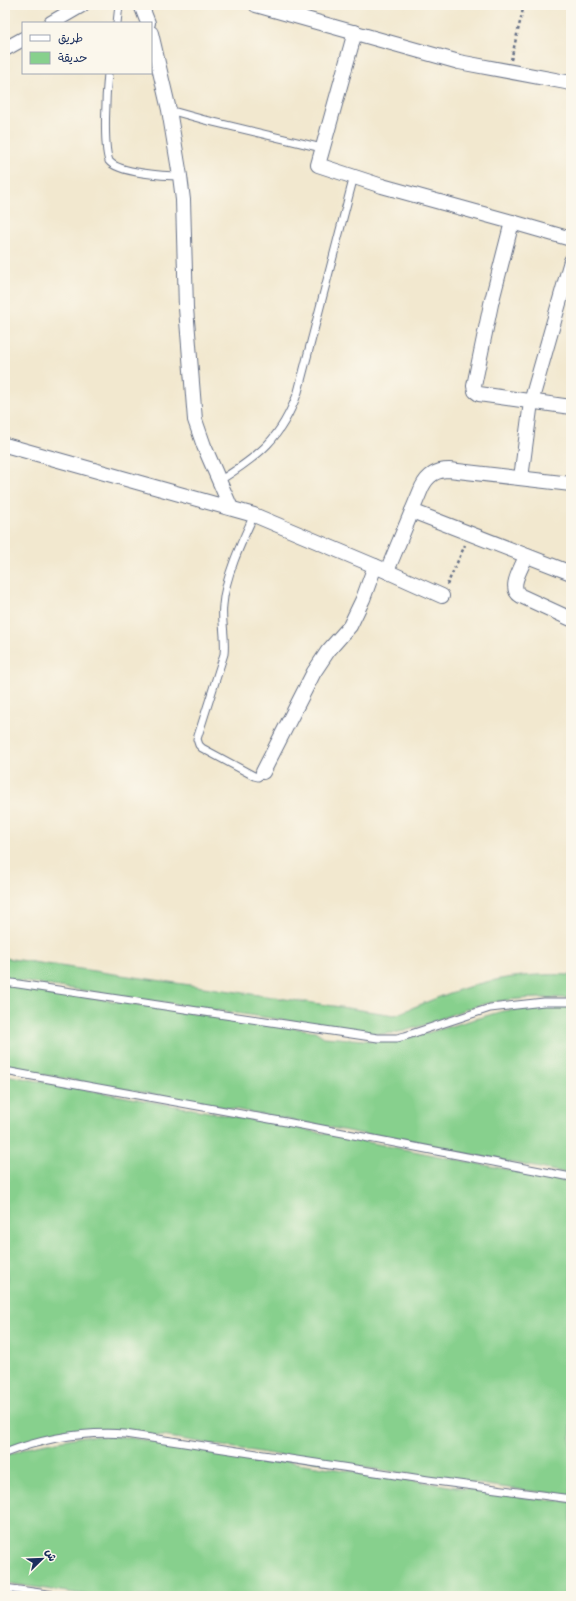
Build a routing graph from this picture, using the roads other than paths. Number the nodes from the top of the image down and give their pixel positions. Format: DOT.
graph roads {
  1 [pos="82,5"];
  2 [pos="119,5"];
  3 [pos="141,5"];
  4 [pos="256,5"];
  5 [pos="53,22"];
  6 [pos="117,22"];
  7 [pos="148,22"];
  8 [pos="355,32"];
  9 [pos="152,38"];
  10 [pos="22,40"];
  11 [pos="5,49"];
  12 [pos="108,74"];
  13 [pos="571,83"];
  14 [pos="169,110"];
  15 [pos="322,148"];
  16 [pos="180,176"];
  17 [pos="354,176"];
  18 [pos="512,222"];
  19 [pos="571,239"];
  20 [pos="571,261"];
  21 [pos="531,402"];
  22 [pos="571,407"];
  23 [pos="5,445"];
  24 [pos="522,478"];
  25 [pos="219,481"];
  26 [pos="571,484"];
  27 [pos="231,508"];
  28 [pos="412,511"];
  29 [pos="254,515"];
  30 [pos="526,556"];
  31 [pos="381,569"];
  32 [pos="571,573"];
  33 [pos="442,596"];
  34 [pos="571,619"];
  35 [pos="263,772"];
  36 [pos="5,982"];
  37 [pos="571,1002"];
  38 [pos="5,1071"];
  39 [pos="571,1177"];
  40 [pos="5,1453"];
  41 [pos="571,1499"];
  42 [pos="5,1588"];
  43 [pos="61,1596"];
  1 -- 5 [label="street"];
  2 -- 6 [label="lane"];
  3 -- 7 [label="street"];
  4 -- 8 [label="street"];
  8 -- 13 [label="street"];
  8 -- 15 [label="street"];
  9 -- 14 [label="street"];
  10 -- 11 [label="street"];
  12 -- 16 [label="lane"];
  14 -- 15 [label="lane"];
  14 -- 16 [label="street"];
  15 -- 17 [label="street"];
  16 -- 25 [label="street"];
  17 -- 18 [label="street"];
  17 -- 25 [label="lane"];
  18 -- 19 [label="street"];
  18 -- 21 [label="street"];
  20 -- 21 [label="street"];
  21 -- 22 [label="street"];
  21 -- 24 [label="street"];
  23 -- 27 [label="street"];
  24 -- 26 [label="street"];
  24 -- 28 [label="street"];
  25 -- 27 [label="street"];
  27 -- 29 [label="street"];
  28 -- 30 [label="street"];
  28 -- 31 [label="street"];
  29 -- 31 [label="street"];
  29 -- 35 [label="lane"];
  30 -- 32 [label="street"];
  30 -- 34 [label="street"];
  31 -- 33 [label="street"];
  31 -- 35 [label="street"];
  36 -- 37 [label="lane"];
  38 -- 39 [label="lane"];
  40 -- 41 [label="lane"];
  42 -- 43 [label="lane"];
}
